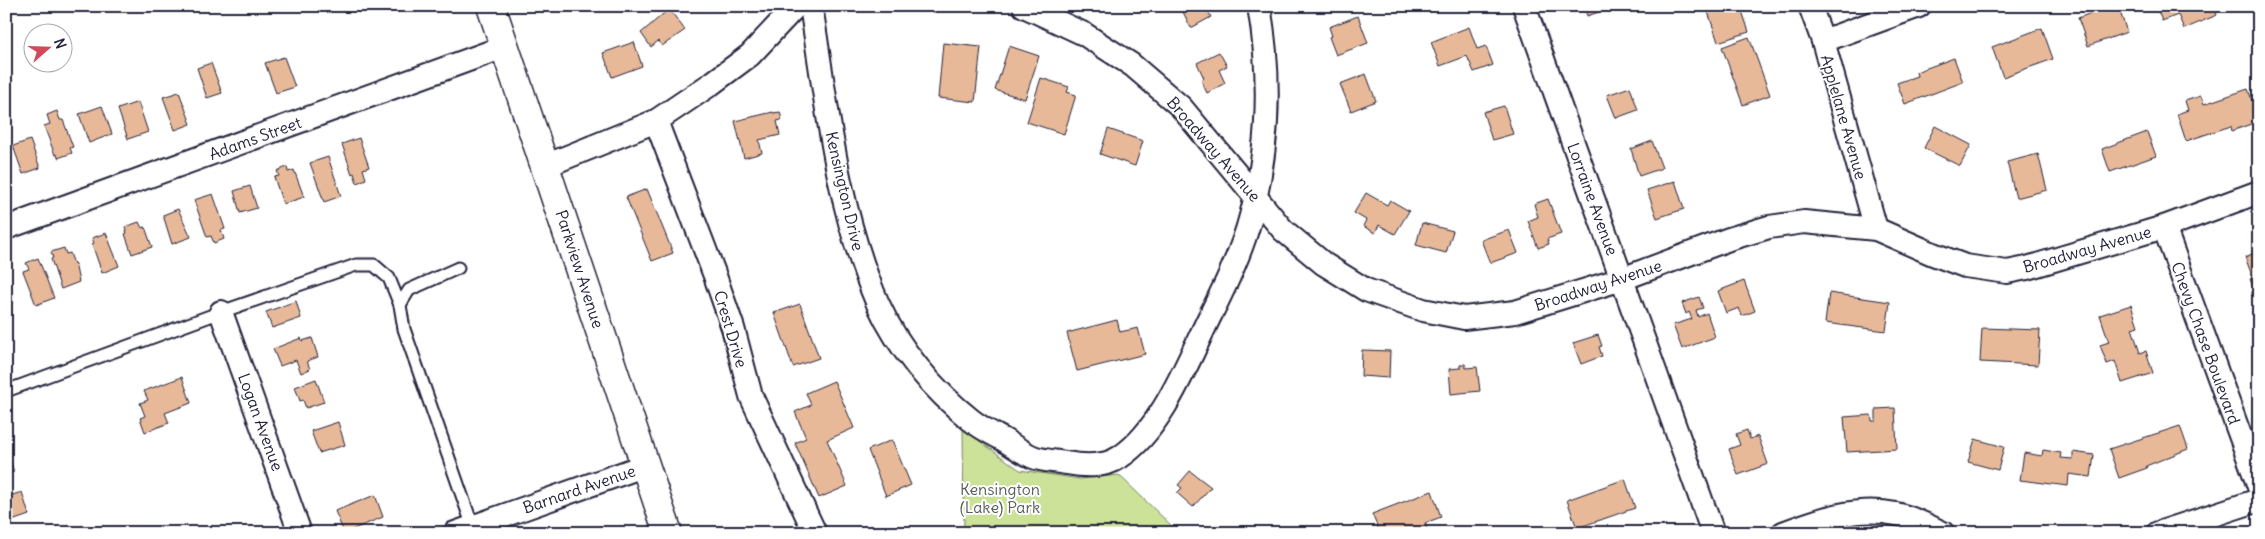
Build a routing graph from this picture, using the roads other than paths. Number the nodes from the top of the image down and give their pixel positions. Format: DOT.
graph roads {
  1 [pos="490,6"];
  2 [pos="796,6"];
  3 [pos="811,6"];
  4 [pos="1259,6"];
  5 [pos="1524,6"];
  6 [pos="1810,6"];
  7 [pos="1919,6"];
  8 [pos="1036,9"];
  9 [pos="1823,41"];
  10 [pos="504,47"];
  11 [pos="656,121"];
  12 [pos="545,166"];
  13 [pos="2259,192"];
  14 [pos="1255,195"];
  15 [pos="2164,226"];
  16 [pos="6,228"];
  17 [pos="1876,229"];
  18 [pos="458,268"];
  19 [pos="1622,279"];
  20 [pos="400,305"];
  21 [pos="221,312"];
  22 [pos="6,391"];
  23 [pos="646,465"];
  24 [pos="2259,487"];
  25 [pos="2259,500"];
  26 [pos="467,531"];
  27 [pos="300,533"];
  28 [pos="668,533"];
  29 [pos="815,533"];
  30 [pos="1713,533"];
  31 [pos="1783,533"];
  32 [pos="1943,533"];
  33 [pos="2158,533"];
  1 -- 10 [label="street, Parkview Avenue"];
  2 -- 11 [label="street"];
  3 -- 14 [label="street, Kensington Drive"];
  4 -- 14 [label="street, Kensington Drive"];
  5 -- 19 [label="street, Lorraine Avenue"];
  6 -- 9 [label="street, Applelane Avenue"];
  7 -- 9 [label="street"];
  8 -- 14 [label="street, Broadway Avenue"];
  9 -- 17 [label="street, Applelane Avenue"];
  10 -- 12 [label="street, Parkview Avenue"];
  10 -- 16 [label="street, Adams Street"];
  11 -- 12 [label="street"];
  11 -- 29 [label="street, Crest Drive"];
  12 -- 23 [label="street, Parkview Avenue"];
  13 -- 15 [label="street, Broadway Avenue"];
  14 -- 19 [label="street, Broadway Avenue"];
  15 -- 17 [label="street, Broadway Avenue"];
  15 -- 24 [label="street, Chevy Chase Boulevard"];
  17 -- 19 [label="street, Broadway Avenue"];
  18 -- 20 [label="lane"];
  19 -- 30 [label="street, Lorraine Avenue"];
  20 -- 21 [label="lane"];
  20 -- 26 [label="lane"];
  21 -- 22 [label="lane"];
  21 -- 27 [label="street, Logan Avenue"];
  23 -- 26 [label="street, Barnard Avenue"];
  23 -- 28 [label="street, Parkview Avenue"];
  25 -- 33 [label="street"];
  31 -- 32 [label="street"];
}
